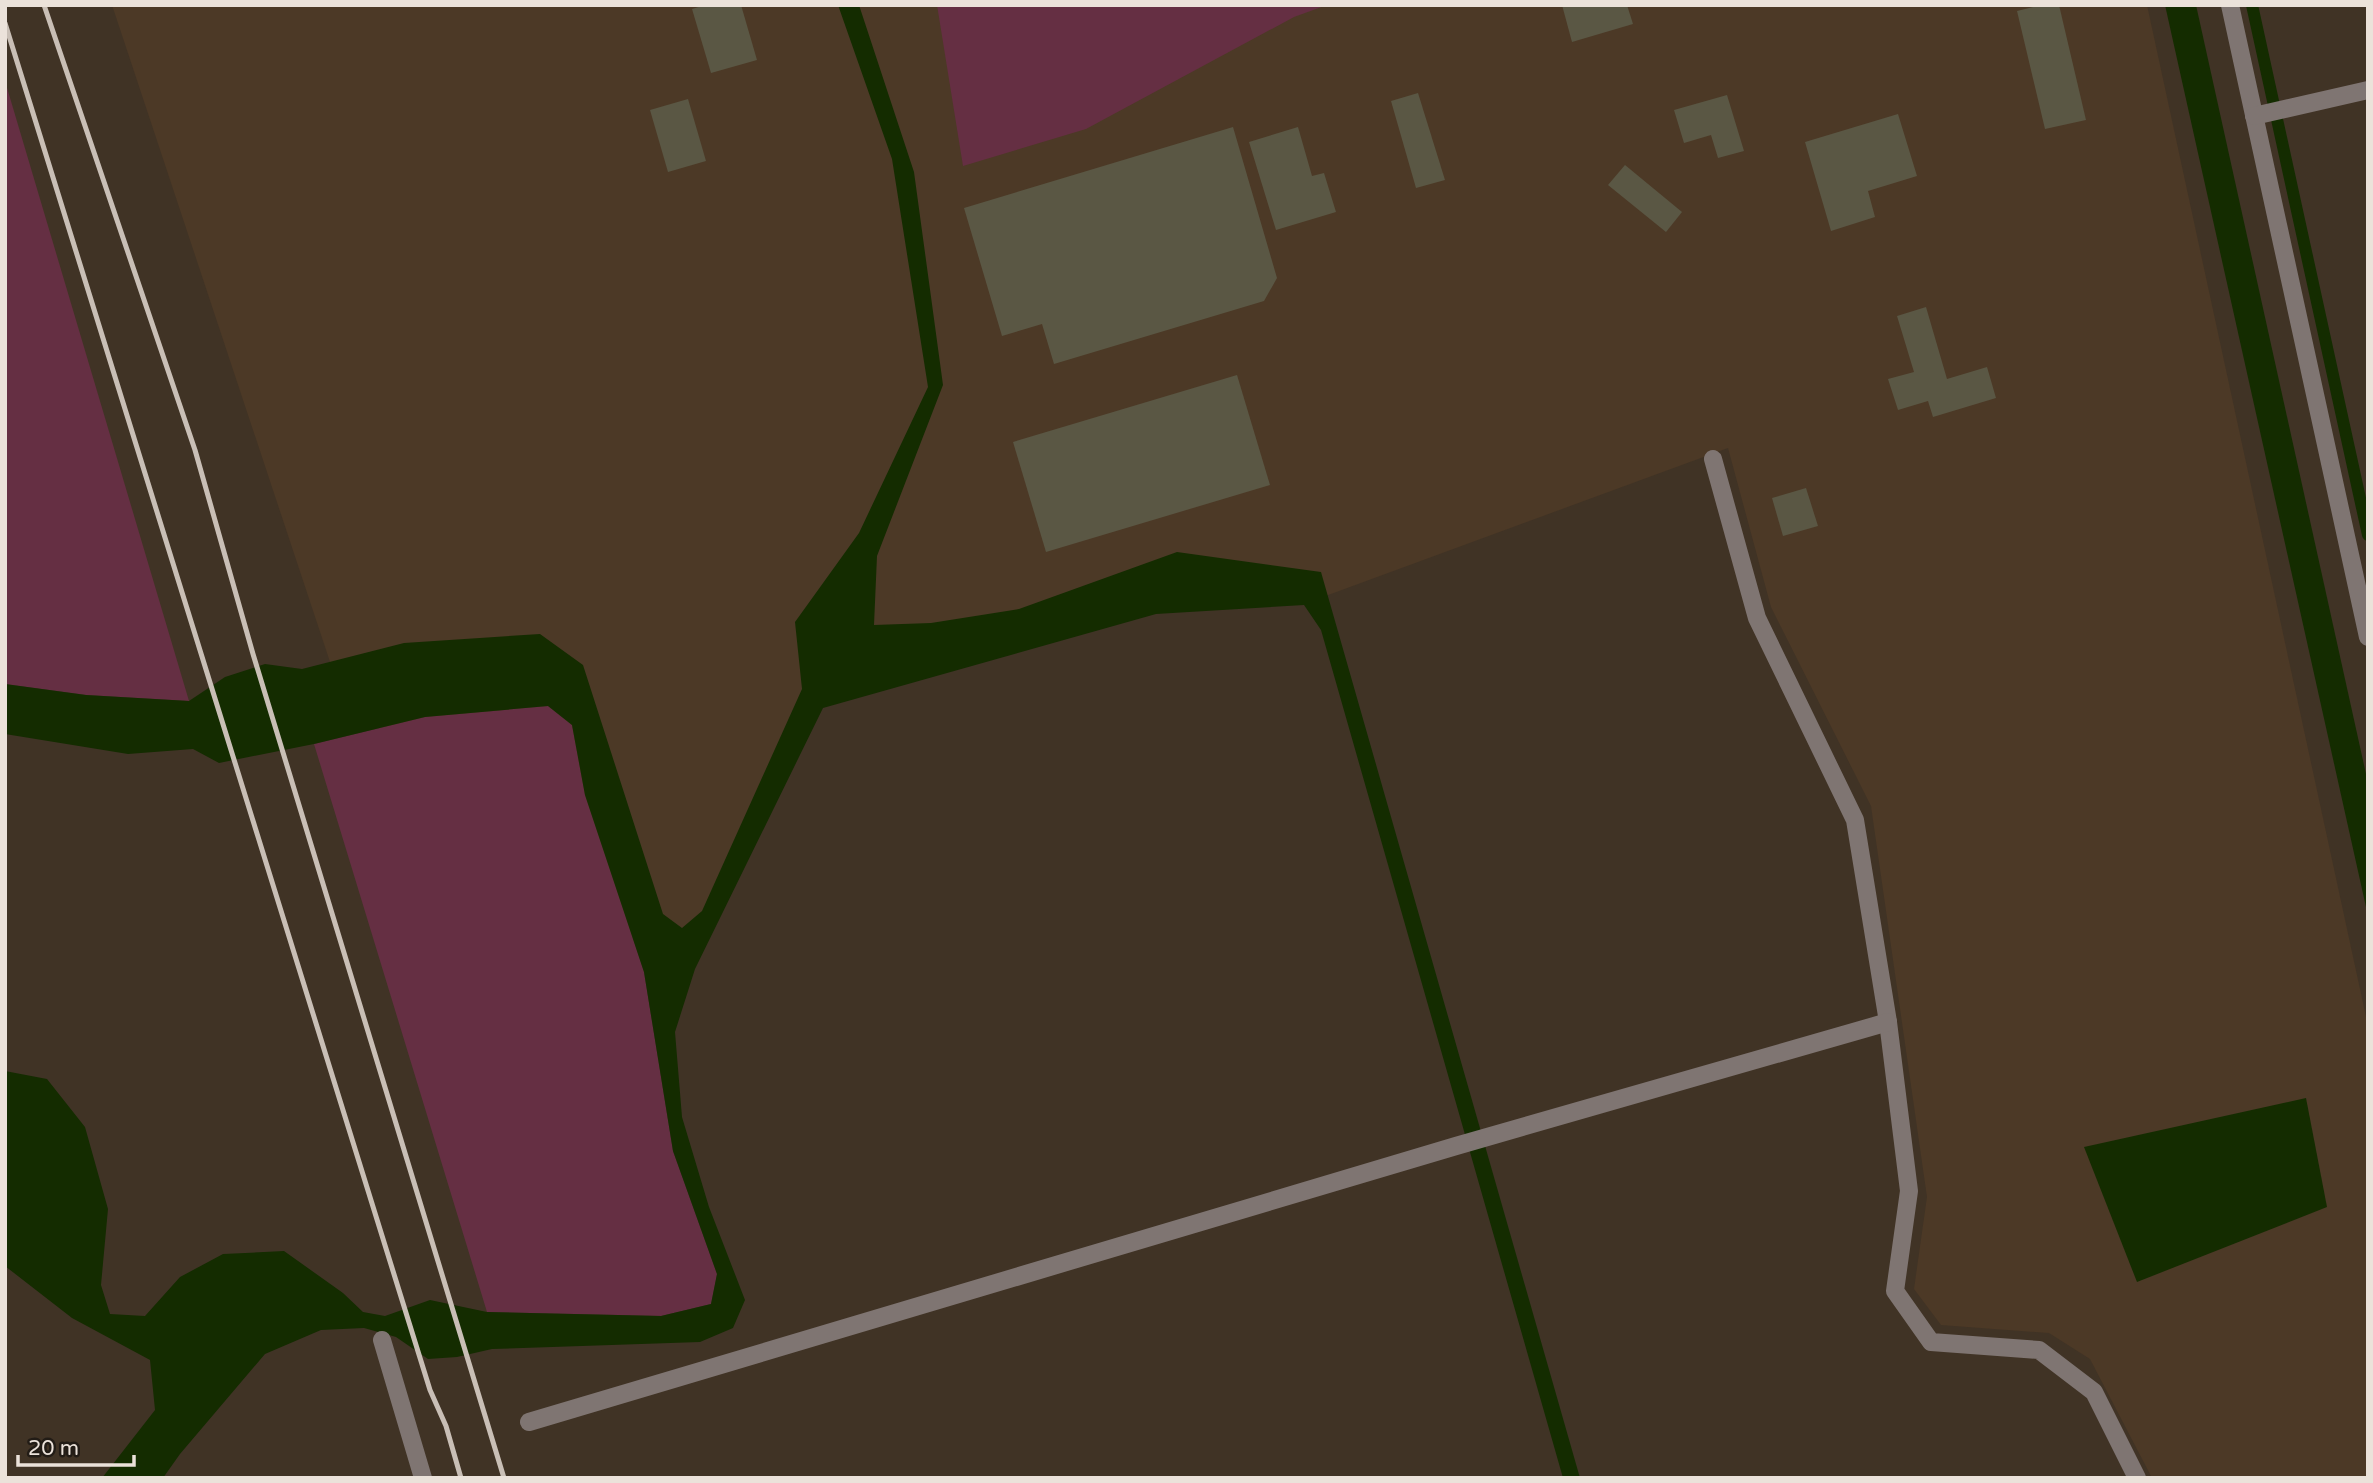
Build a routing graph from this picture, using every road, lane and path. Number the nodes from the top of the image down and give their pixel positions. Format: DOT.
graph roads {
  1 [pos="2230,5"];
  2 [pos="2368,90"];
  3 [pos="2254,116"];
  4 [pos="1713,459"];
  5 [pos="2368,637"];
  6 [pos="1888,1022"];
  7 [pos="382,1340"];
  8 [pos="529,1422"];
  9 [pos="424,1478"];
  10 [pos="2137,1478"];
  1 -- 3 [label="street"];
  2 -- 3 [label="street"];
  3 -- 5 [label="street"];
  4 -- 6 [label="street"];
  6 -- 8 [label="street"];
  6 -- 10 [label="street"];
  7 -- 9 [label="street"];
}
